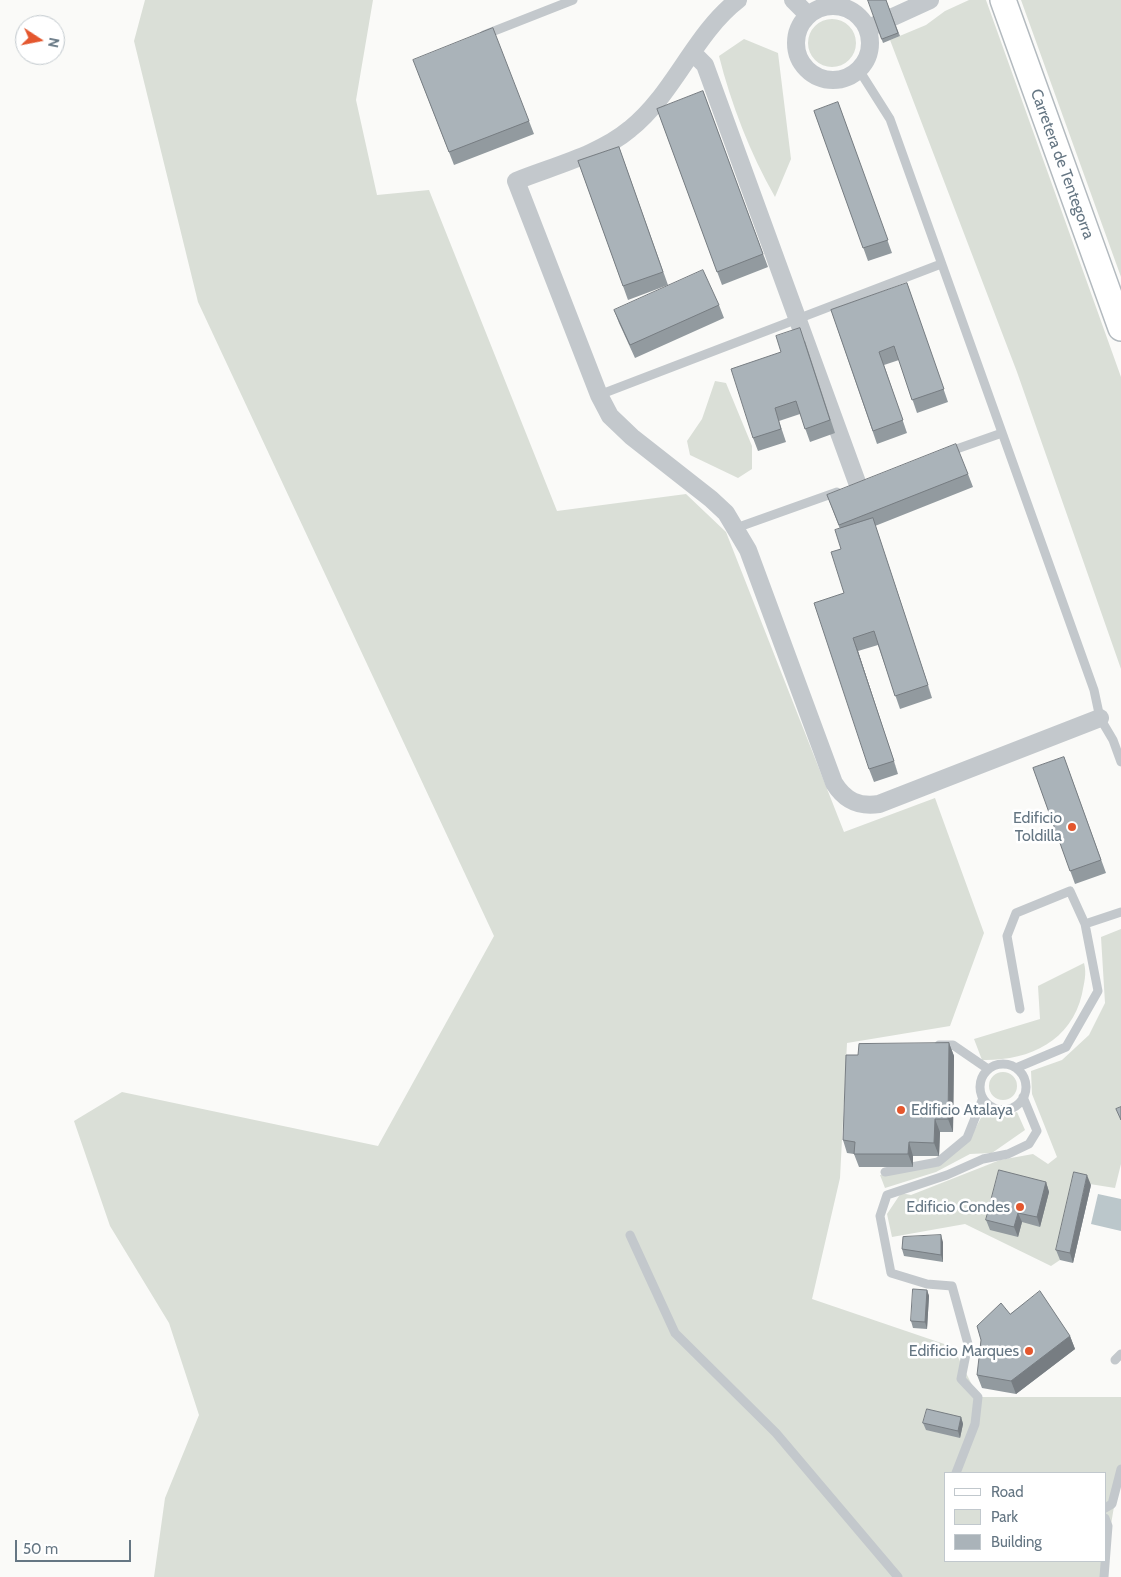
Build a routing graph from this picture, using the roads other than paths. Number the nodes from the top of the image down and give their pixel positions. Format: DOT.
graph roads {
  1 [pos="573,0"];
  2 [pos="738,0"];
  3 [pos="793,0"];
  4 [pos="930,0"];
  5 [pos="1003,0"];
  6 [pos="837,3"];
  7 [pos="808,15"];
  8 [pos="869,24"];
  9 [pos="472,40"];
  10 [pos="693,52"];
  11 [pos="859,70"];
  12 [pos="941,264"];
  13 [pos="797,318"];
  14 [pos="1121,328"];
  15 [pos="599,395"];
  16 [pos="1002,433"];
  17 [pos="939,456"];
  18 [pos="862,483"];
  19 [pos="736,528"];
  20 [pos="1100,718"];
  21 [pos="1121,762"];
  22 [pos="1121,912"];
  23 [pos="1085,924"];
  24 [pos="1020,1009"];
  25 [pos="926,1044"];
  26 [pos="1016,1068"];
  27 [pos="988,1069"];
  28 [pos="1023,1097"];
  29 [pos="982,1098"];
  30 [pos="885,1172"];
  31 [pos="630,1235"];
  32 [pos="1121,1469"];
  33 [pos="956,1472"];
  34 [pos="1106,1507"];
  35 [pos="1106,1521"];
  36 [pos="1106,1552"];
  37 [pos="1105,1562"];
  38 [pos="898,1577"];
  39 [pos="1104,1577"];
  1 -- 9 [label="lane"];
  2 -- 10 [label="street"];
  3 -- 7 [label="street"];
  4 -- 8 [label="street"];
  5 -- 14 [label="main road, Carretera de Tentegorra"];
  6 -- 7 [label="street"];
  6 -- 8 [label="street"];
  7 -- 11 [label="street"];
  8 -- 11 [label="street"];
  10 -- 13 [label="street"];
  10 -- 15 [label="street"];
  11 -- 12 [label="lane"];
  12 -- 13 [label="lane"];
  12 -- 16 [label="lane"];
  13 -- 15 [label="lane"];
  13 -- 18 [label="street"];
  15 -- 19 [label="street"];
  16 -- 17 [label="lane"];
  16 -- 20 [label="lane"];
  18 -- 19 [label="lane"];
  19 -- 20 [label="street"];
  20 -- 21 [label="lane"];
  22 -- 23 [label="lane"];
  23 -- 24 [label="lane"];
  23 -- 26 [label="lane"];
  25 -- 27 [label="lane"];
  26 -- 27 [label="lane"];
  26 -- 28 [label="lane"];
  27 -- 29 [label="lane"];
  28 -- 29 [label="lane"];
  28 -- 33 [label="lane"];
  29 -- 30 [label="lane"];
  31 -- 38 [label="lane"];
  32 -- 34 [label="lane"];
  35 -- 36 [label="lane"];
  37 -- 39 [label="lane"];
}
